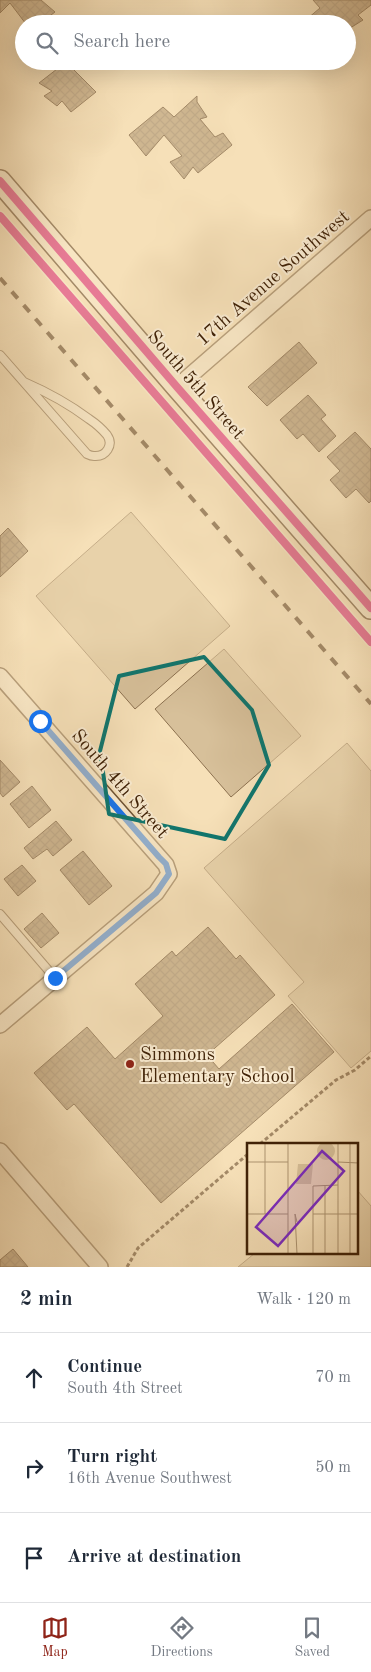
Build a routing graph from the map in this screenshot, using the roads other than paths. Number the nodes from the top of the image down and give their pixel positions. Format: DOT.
graph roads {
  1 [pos="0,181"];
  2 [pos="371,218"];
  3 [pos="0,355"];
  4 [pos="24,382"];
  5 [pos="177,386"];
  6 [pos="371,608"];
  7 [pos="0,676"];
  8 [pos="0,914"];
  9 [pos="55,978"];
  10 [pos="0,1025"];
  11 [pos="0,1151"];
  12 [pos="100,1267"];
  1 -- 5 [label="main road, South 5th Street"];
  2 -- 5 [label="street, 17th Avenue Southwest"];
  3 -- 4 [label="lane"];
  4 -- 4 [label="lane"];
  5 -- 6 [label="main road, South 5th Street"];
  7 -- 9 [label="street, South 4th Street"];
  8 -- 9 [label="lane"];
  9 -- 10 [label="street"];
  11 -- 12 [label="street"];
}
